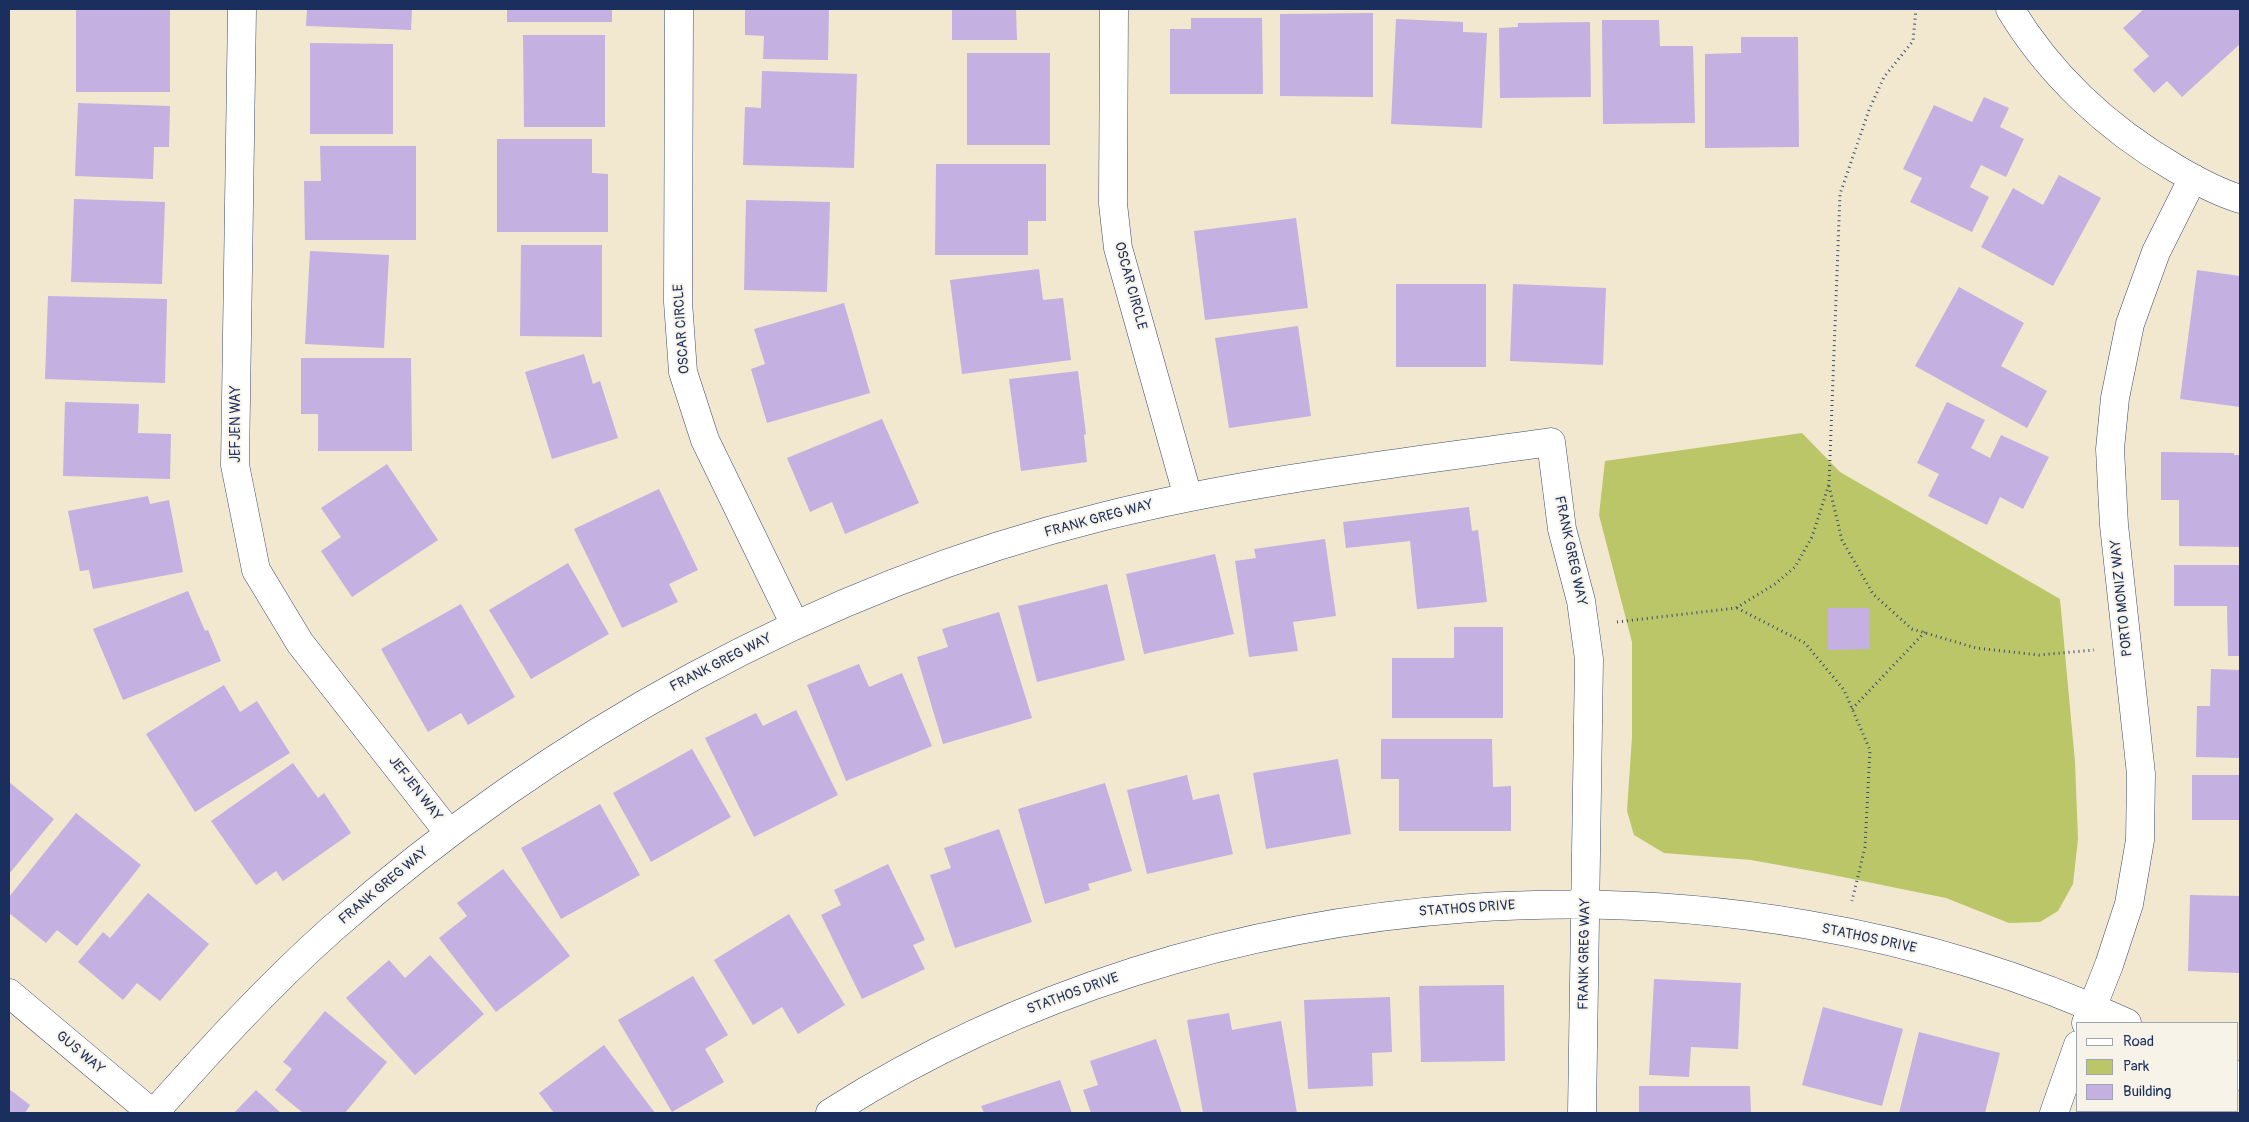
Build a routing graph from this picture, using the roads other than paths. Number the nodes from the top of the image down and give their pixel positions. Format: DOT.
graph roads {
  1 [pos="242,9"];
  2 [pos="679,9"];
  3 [pos="1114,9"];
  4 [pos="2010,9"];
  5 [pos="2193,178"];
  6 [pos="2240,199"];
  7 [pos="1188,496"];
  8 [pos="795,625"];
  9 [pos="449,833"];
  10 [pos="1586,904"];
  11 [pos="9,993"];
  12 [pos="2089,1015"];
  13 [pos="2122,1022"];
  14 [pos="2076,1051"];
  15 [pos="153,1113"];
  16 [pos="830,1113"];
  17 [pos="1582,1113"];
  18 [pos="2054,1113"];
  1 -- 9 [label="street, JEFJEN WAY"];
  2 -- 8 [label="street, OSCAR CIRCLE"];
  3 -- 7 [label="street, OSCAR CIRCLE"];
  4 -- 5 [label="street"];
  5 -- 6 [label="street"];
  5 -- 12 [label="street, PORTO MONIZ WAY"];
  7 -- 8 [label="street, FRANK GREG WAY"];
  7 -- 10 [label="street, FRANK GREG WAY"];
  8 -- 9 [label="street, FRANK GREG WAY"];
  9 -- 15 [label="street, FRANK GREG WAY"];
  10 -- 12 [label="street, STATHOS DRIVE"];
  10 -- 16 [label="street, STATHOS DRIVE"];
  10 -- 17 [label="street, FRANK GREG WAY"];
  11 -- 15 [label="street, GUS WAY"];
  12 -- 13 [label="street, STATHOS DRIVE"];
  14 -- 18 [label="street"];
}
